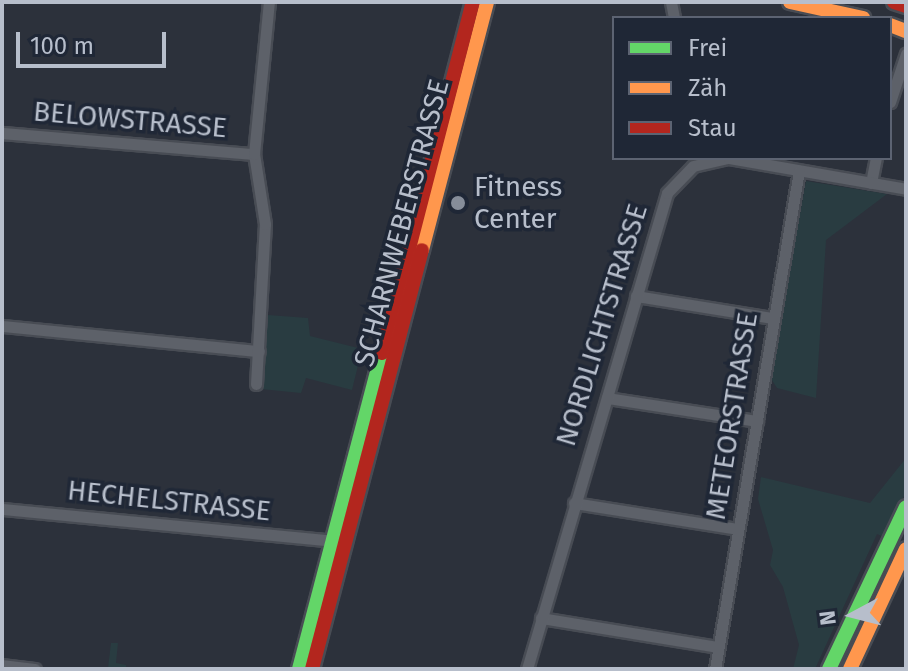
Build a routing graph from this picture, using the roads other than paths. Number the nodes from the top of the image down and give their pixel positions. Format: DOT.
graph roads {
  1 [pos="269,2"];
  2 [pos="473,2"];
  3 [pos="487,2"];
  4 [pos="790,2"];
  5 [pos="894,2"];
  6 [pos="906,6"];
  7 [pos="854,16"];
  8 [pos="906,54"];
  9 [pos="901,83"];
  10 [pos="2,133"];
  11 [pos="254,154"];
  12 [pos="740,160"];
  13 [pos="876,160"];
  14 [pos="695,162"];
  15 [pos="799,171"];
  16 [pos="871,183"];
  17 [pos="906,189"];
  18 [pos="636,296"];
  19 [pos="772,318"];
  20 [pos="2,326"];
  21 [pos="259,353"];
  22 [pos="256,384"];
  23 [pos="607,398"];
  24 [pos="757,421"];
  25 [pos="361,456"];
  26 [pos="574,503"];
  27 [pos="906,507"];
  28 [pos="2,509"];
  29 [pos="738,529"];
  30 [pos="338,542"];
  31 [pos="906,549"];
  32 [pos="541,618"];
  33 [pos="718,647"];
  34 [pos="2,665"];
  35 [pos="35,669"];
  36 [pos="299,669"];
  37 [pos="312,669"];
  38 [pos="527,669"];
  39 [pos="715,669"];
  40 [pos="829,669"];
  41 [pos="850,669"];
  1 -- 11 [label="street"];
  2 -- 25 [label="main road, SCHARNWEBERSTRASSE"];
  3 -- 25 [label="main road, SCHARNWEBERSTRASSE"];
  4 -- 7 [label="main road"];
  5 -- 6 [label="main road"];
  8 -- 9 [label="street"];
  10 -- 11 [label="street, BELOWSTRASSE"];
  11 -- 21 [label="street"];
  12 -- 15 [label="street, NORDLICHTSTRASSE"];
  13 -- 16 [label="street"];
  14 -- 18 [label="street, NORDLICHTSTRASSE"];
  15 -- 16 [label="street, NORDLICHTSTRASSE"];
  15 -- 19 [label="street, METEORSTRASSE"];
  16 -- 17 [label="street, NORDLICHTSTRASSE"];
  18 -- 19 [label="street"];
  18 -- 23 [label="street, NORDLICHTSTRASSE"];
  19 -- 24 [label="street, METEORSTRASSE"];
  20 -- 21 [label="street"];
  21 -- 22 [label="street"];
  23 -- 24 [label="street"];
  23 -- 26 [label="street, NORDLICHTSTRASSE"];
  24 -- 29 [label="street, METEORSTRASSE"];
  25 -- 30 [label="main road, SCHARNWEBERSTRASSE"];
  26 -- 29 [label="street"];
  26 -- 32 [label="street, NORDLICHTSTRASSE"];
  27 -- 40 [label="main road"];
  28 -- 30 [label="street, HECHELSTRASSE"];
  29 -- 33 [label="street, METEORSTRASSE"];
  30 -- 36 [label="main road, SCHARNWEBERSTRASSE"];
  30 -- 37 [label="main road, SCHARNWEBERSTRASSE"];
  31 -- 41 [label="main road"];
  32 -- 33 [label="street"];
  32 -- 38 [label="street, NORDLICHTSTRASSE"];
  33 -- 39 [label="street, METEORSTRASSE"];
  34 -- 35 [label="street"];
}
